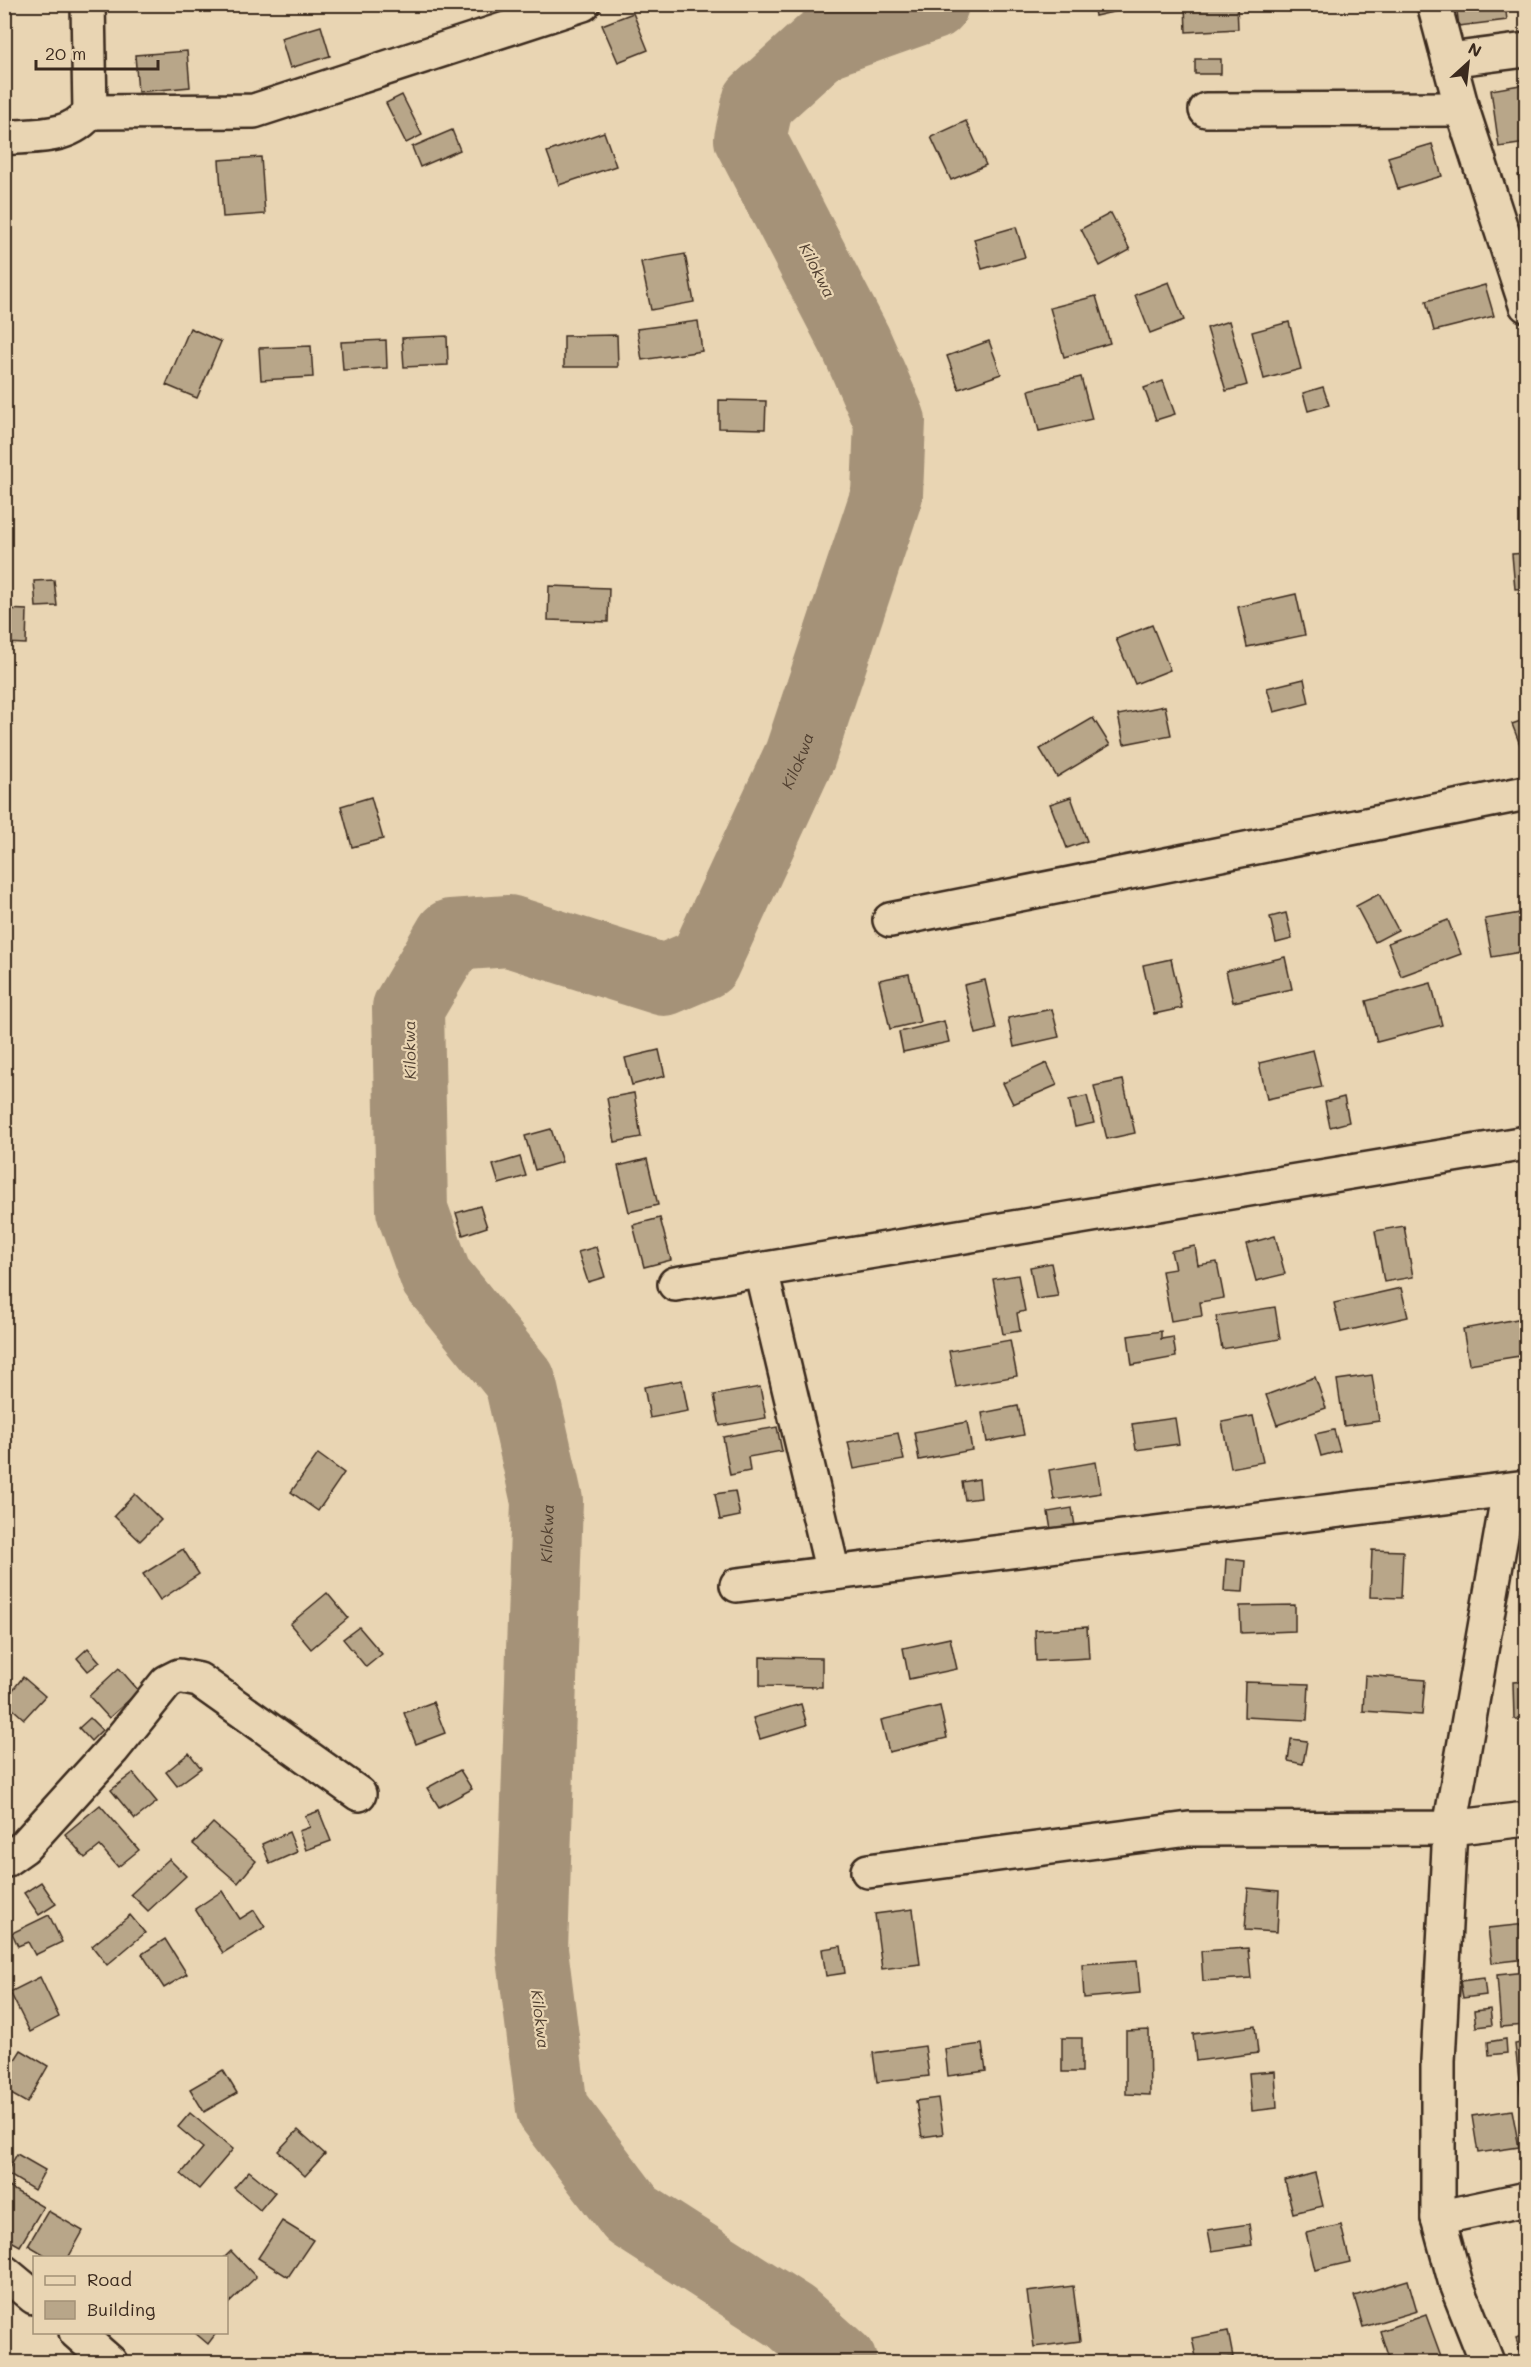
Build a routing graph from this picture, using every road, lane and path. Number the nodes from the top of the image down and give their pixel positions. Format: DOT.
graph roads {
  1 [pos="88,4"];
  2 [pos="583,4"];
  3 [pos="1434,4"];
  4 [pos="1527,50"];
  5 [pos="1449,60"];
  6 [pos="1462,109"];
  7 [pos="1206,110"];
  8 [pos="90,112"];
  9 [pos="4,138"];
  10 [pos="1527,305"];
  11 [pos="1527,793"];
  12 [pos="890,920"];
  13 [pos="1527,1143"];
  14 [pos="761,1270"];
  15 [pos="675,1284"];
  16 [pos="1518,1488"];
  17 [pos="833,1573"];
  18 [pos="737,1585"];
  19 [pos="359,1794"];
  20 [pos="1527,1819"];
  21 [pos="1450,1828"];
  22 [pos="4,1862"];
  23 [pos="868,1871"];
  24 [pos="1527,2199"];
  25 [pos="1438,2217"];
  26 [pos="4,2272"];
  27 [pos="33,2296"];
  28 [pos="78,2334"];
  29 [pos="110,2362"];
  30 [pos="1487,2362"];
  1 -- 8 [label="street"];
  2 -- 8 [label="street"];
  3 -- 5 [label="street"];
  4 -- 5 [label="street"];
  5 -- 6 [label="street"];
  6 -- 7 [label="street"];
  6 -- 10 [label="street"];
  8 -- 9 [label="street"];
  11 -- 12 [label="street"];
  13 -- 14 [label="street"];
  14 -- 15 [label="street"];
  14 -- 17 [label="street"];
  16 -- 17 [label="street"];
  16 -- 21 [label="street"];
  17 -- 18 [label="street"];
  19 -- 22 [label="street"];
  20 -- 21 [label="street"];
  21 -- 23 [label="street"];
  21 -- 25 [label="street"];
  24 -- 25 [label="street"];
  25 -- 30 [label="street"];
  26 -- 27 [label="street"];
  28 -- 29 [label="street"];
}
